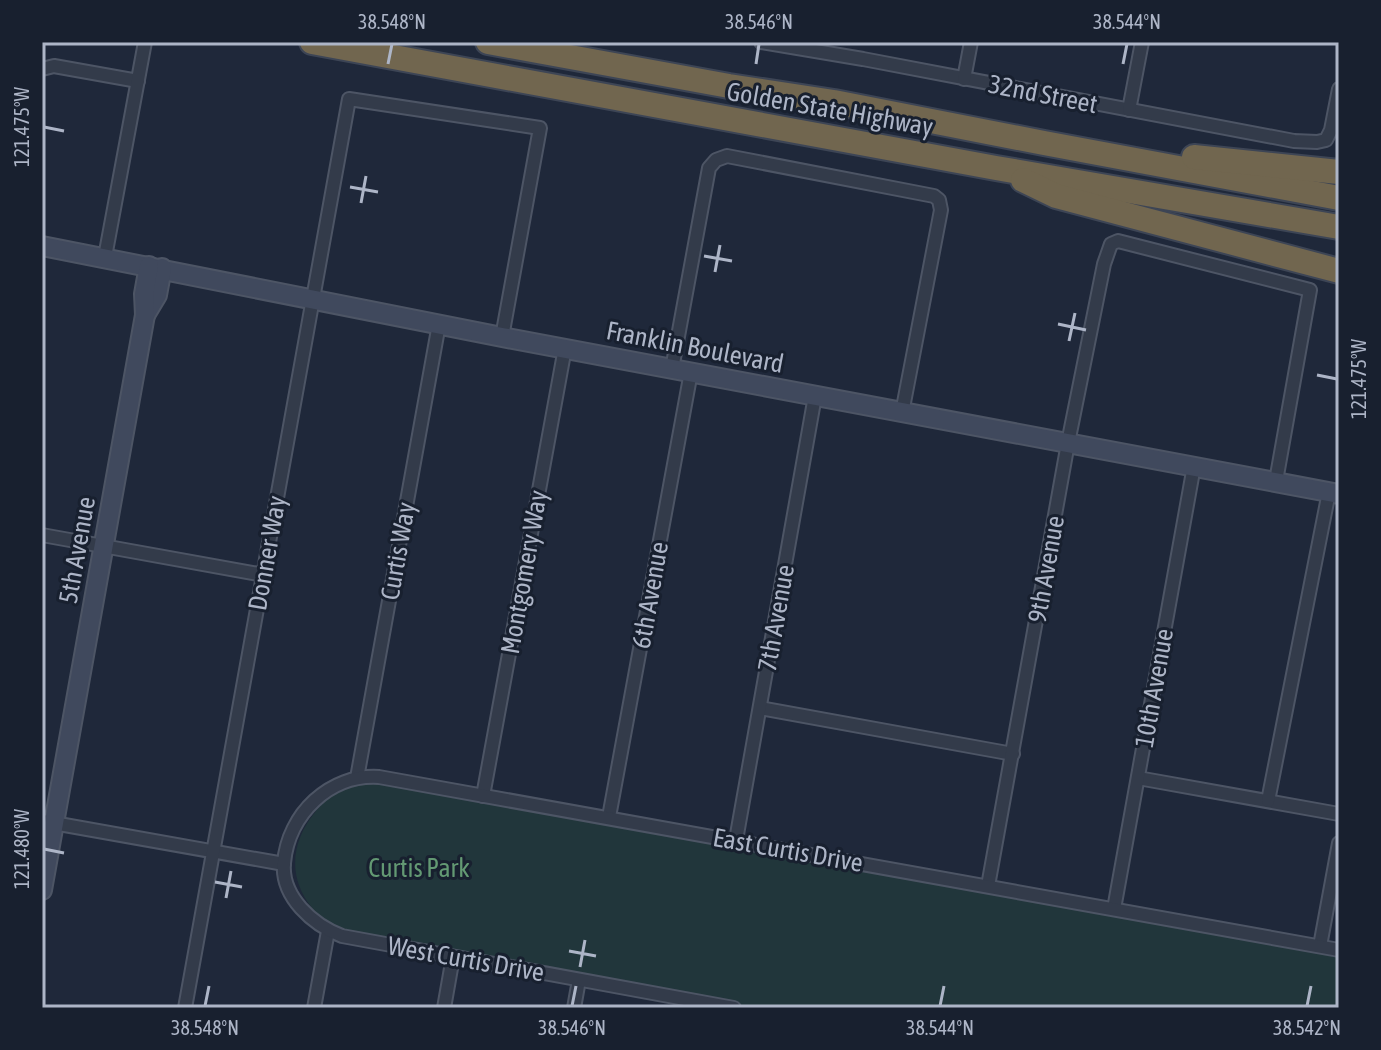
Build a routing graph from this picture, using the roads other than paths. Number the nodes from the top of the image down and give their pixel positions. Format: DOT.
graph roads {
  1 [pos="145,42"];
  2 [pos="312,42"];
  3 [pos="488,42"];
  4 [pos="761,42"];
  5 [pos="971,42"];
  6 [pos="1142,42"];
  7 [pos="42,69"];
  8 [pos="964,79"];
  9 [pos="138,81"];
  10 [pos="1339,89"];
  11 [pos="1129,110"];
  12 [pos="1044,143"];
  13 [pos="996,168"];
  14 [pos="1339,172"];
  15 [pos="1339,198"];
  16 [pos="1339,227"];
  17 [pos="42,246"];
  18 [pos="105,257"];
  19 [pos="156,267"];
  20 [pos="1339,271"];
  21 [pos="313,299"];
  22 [pos="439,324"];
  23 [pos="502,337"];
  24 [pos="565,348"];
  25 [pos="672,369"];
  26 [pos="691,372"];
  27 [pos="815,396"];
  28 [pos="902,413"];
  29 [pos="1068,443"];
  30 [pos="1194,466"];
  31 [pos="1276,481"];
  32 [pos="1334,493"];
  33 [pos="42,535"];
  34 [pos="103,548"];
  35 [pos="264,575"];
  36 [pos="760,708"];
  37 [pos="1013,754"];
  38 [pos="357,778"];
  39 [pos="1138,778"];
  40 [pos="483,796"];
  41 [pos="1268,801"];
  42 [pos="1339,814"];
  43 [pos="609,817"];
  44 [pos="48,822"];
  45 [pos="736,840"];
  46 [pos="1339,843"];
  47 [pos="213,851"];
  48 [pos="284,864"];
  49 [pos="988,886"];
  50 [pos="42,890"];
  51 [pos="1114,909"];
  52 [pos="328,931"];
  53 [pos="1320,946"];
  54 [pos="1339,950"];
  55 [pos="453,957"];
  56 [pos="579,980"];
  57 [pos="705,1005"];
  58 [pos="185,1008"];
  59 [pos="314,1008"];
  60 [pos="444,1008"];
  61 [pos="574,1008"];
  62 [pos="734,1008"];
  1 -- 9 [label="street"];
  2 -- 13 [label="highway, Golden State Highway"];
  3 -- 12 [label="highway, Golden State Highway"];
  4 -- 8 [label="street, 32nd Street"];
  5 -- 8 [label="street"];
  6 -- 11 [label="street"];
  7 -- 9 [label="street"];
  8 -- 11 [label="street, 32nd Street"];
  9 -- 18 [label="street"];
  10 -- 11 [label="street, 32nd Street"];
  12 -- 14 [label="highway"];
  12 -- 15 [label="highway, Golden State Highway"];
  13 -- 16 [label="highway, Golden State Highway"];
  13 -- 20 [label="highway"];
  17 -- 18 [label="main road, Franklin Boulevard"];
  18 -- 19 [label="main road, Franklin Boulevard"];
  19 -- 21 [label="main road, Franklin Boulevard"];
  19 -- 34 [label="main road, 5th Avenue"];
  21 -- 22 [label="main road, Franklin Boulevard"];
  21 -- 23 [label="street, Donner Way"];
  21 -- 35 [label="street, Donner Way"];
  22 -- 23 [label="main road, Franklin Boulevard"];
  22 -- 38 [label="street, Curtis Way"];
  23 -- 24 [label="main road, Franklin Boulevard"];
  24 -- 25 [label="main road, Franklin Boulevard"];
  24 -- 40 [label="street, Montgomery Way"];
  25 -- 26 [label="main road, Franklin Boulevard"];
  25 -- 28 [label="street"];
  26 -- 27 [label="main road, Franklin Boulevard"];
  26 -- 43 [label="street, 6th Avenue"];
  27 -- 28 [label="main road, Franklin Boulevard"];
  27 -- 36 [label="street, 7th Avenue"];
  28 -- 29 [label="main road, Franklin Boulevard"];
  29 -- 30 [label="main road, Franklin Boulevard"];
  29 -- 31 [label="street, 9th Avenue"];
  29 -- 37 [label="street, 9th Avenue"];
  30 -- 31 [label="main road, Franklin Boulevard"];
  30 -- 39 [label="street, 10th Avenue"];
  31 -- 32 [label="main road, Franklin Boulevard"];
  32 -- 41 [label="street"];
  33 -- 34 [label="street"];
  34 -- 35 [label="street"];
  34 -- 44 [label="main road, 5th Avenue"];
  35 -- 47 [label="street, Donner Way"];
  36 -- 37 [label="street"];
  36 -- 45 [label="street, 7th Avenue"];
  37 -- 49 [label="street, 9th Avenue"];
  38 -- 40 [label="street, East Curtis Drive"];
  38 -- 48 [label="street, East Curtis Drive"];
  39 -- 41 [label="street"];
  39 -- 51 [label="street, 10th Avenue"];
  40 -- 43 [label="street, East Curtis Drive"];
  41 -- 42 [label="street"];
  43 -- 45 [label="street, East Curtis Drive"];
  44 -- 47 [label="street"];
  44 -- 50 [label="main road, 5th Avenue"];
  45 -- 49 [label="street, East Curtis Drive"];
  46 -- 53 [label="street"];
  47 -- 48 [label="street"];
  47 -- 58 [label="street, Donner Way"];
  48 -- 52 [label="street, West Curtis Drive"];
  49 -- 51 [label="street, East Curtis Drive"];
  51 -- 53 [label="street, East Curtis Drive"];
  52 -- 55 [label="street, West Curtis Drive"];
  52 -- 59 [label="street"];
  53 -- 54 [label="street, East Curtis Drive"];
  55 -- 56 [label="street, West Curtis Drive"];
  55 -- 60 [label="street"];
  56 -- 57 [label="street, West Curtis Drive"];
  56 -- 61 [label="street"];
  57 -- 62 [label="street, West Curtis Drive"];
}
